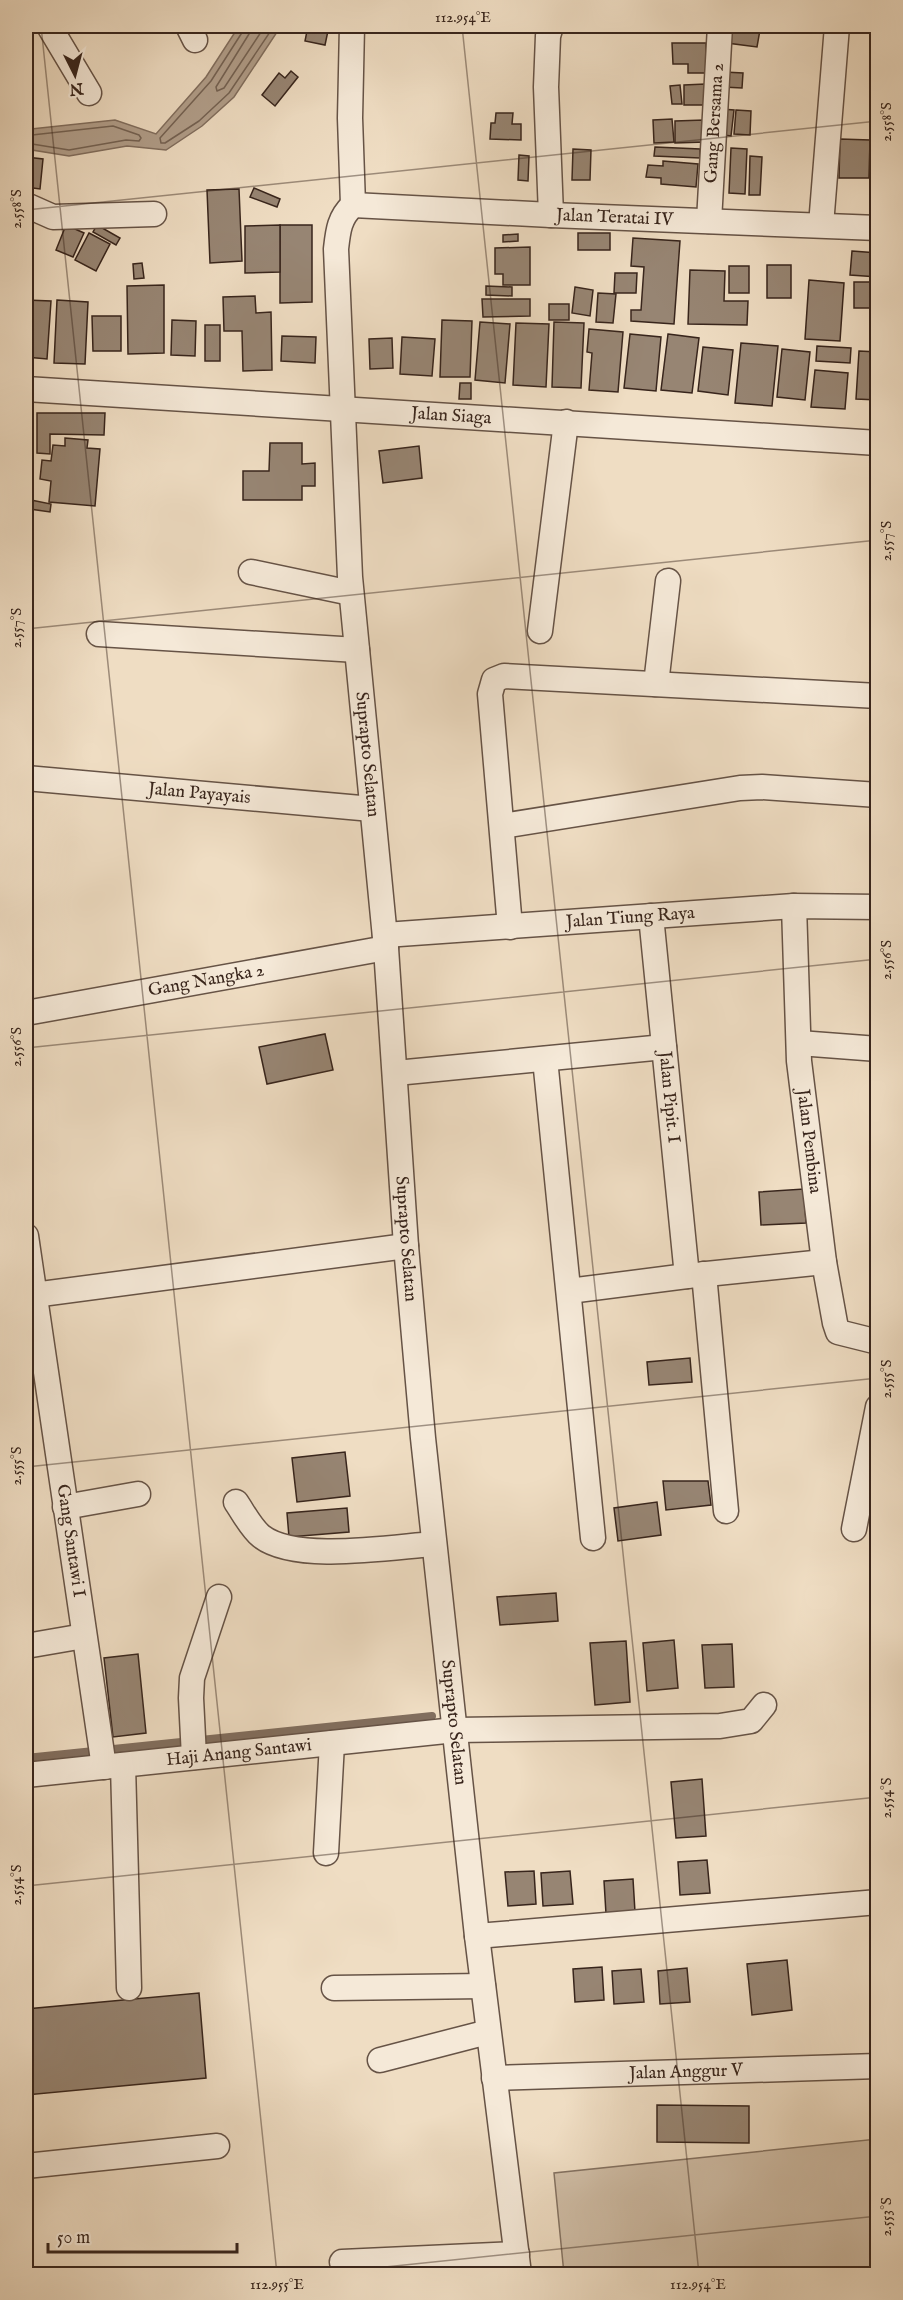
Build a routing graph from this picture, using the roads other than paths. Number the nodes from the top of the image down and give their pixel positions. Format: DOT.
graph roads {
  1 [pos="49,26"];
  2 [pos="352,26"];
  3 [pos="550,26"];
  4 [pos="720,26"];
  5 [pos="837,26"];
  6 [pos="89,93"];
  7 [pos="26,205"];
  8 [pos="353,205"];
  9 [pos="154,214"];
  10 [pos="551,215"];
  11 [pos="709,221"];
  12 [pos="820,225"];
  13 [pos="878,228"];
  14 [pos="26,389"];
  15 [pos="342,408"];
  16 [pos="567,422"];
  17 [pos="878,443"];
  18 [pos="251,572"];
  19 [pos="668,581"];
  20 [pos="351,592"];
  21 [pos="540,630"];
  22 [pos="99,634"];
  23 [pos="357,650"];
  24 [pos="656,684"];
  25 [pos="878,696"];
  26 [pos="26,778"];
  27 [pos="878,795"];
  28 [pos="372,809"];
  29 [pos="502,826"];
  30 [pos="794,906"];
  31 [pos="878,907"];
  32 [pos="651,916"];
  33 [pos="510,927"];
  34 [pos="386,941"];
  35 [pos="26,1013"];
  36 [pos="799,1043"];
  37 [pos="664,1047"];
  38 [pos="878,1049"];
  39 [pos="545,1059"];
  40 [pos="396,1074"];
  41 [pos="26,1236"];
  42 [pos="406,1246"];
  43 [pos="824,1262"];
  44 [pos="696,1275"];
  45 [pos="569,1291"];
  46 [pos="30,1295"];
  47 [pos="878,1342"];
  48 [pos="878,1407"];
  49 [pos="138,1494"];
  50 [pos="236,1502"];
  51 [pos="65,1507"];
  52 [pos="726,1511"];
  53 [pos="854,1529"];
  54 [pos="593,1538"];
  55 [pos="434,1544"];
  56 [pos="219,1597"];
  57 [pos="84,1636"];
  58 [pos="26,1646"];
  59 [pos="764,1705"];
  60 [pos="454,1730"];
  61 [pos="332,1743"];
  62 [pos="107,1756"];
  63 [pos="194,1757"];
  64 [pos="26,1775"];
  65 [pos="326,1853"];
  66 [pos="878,1902"];
  67 [pos="477,1936"];
  68 [pos="483,1986"];
  69 [pos="129,1988"];
  70 [pos="334,1988"];
  71 [pos="488,2032"];
  72 [pos="380,2060"];
  73 [pos="878,2066"];
  74 [pos="494,2078"];
  75 [pos="217,2146"];
  76 [pos="26,2166"];
  77 [pos="342,2262"];
  78 [pos="518,2264"];
  1 -- 6 [label="street"];
  2 -- 8 [label="street"];
  3 -- 10 [label="street"];
  4 -- 11 [label="street, Gang Bersama 2"];
  5 -- 12 [label="street"];
  7 -- 9 [label="street"];
  8 -- 10 [label="street, Jalan Teratai IV"];
  8 -- 15 [label="street, Suprapto Selatan"];
  10 -- 11 [label="street, Jalan Teratai IV"];
  11 -- 12 [label="street, Jalan Teratai IV"];
  12 -- 13 [label="street, Jalan Teratai IV"];
  14 -- 15 [label="street, Jalan Siaga"];
  15 -- 16 [label="street, Jalan Siaga"];
  15 -- 20 [label="street, Suprapto Selatan"];
  16 -- 17 [label="street, Jalan Siaga"];
  16 -- 21 [label="street"];
  18 -- 20 [label="street"];
  19 -- 24 [label="street"];
  20 -- 23 [label="street, Suprapto Selatan"];
  22 -- 23 [label="street"];
  23 -- 28 [label="street, Suprapto Selatan"];
  24 -- 25 [label="street"];
  24 -- 29 [label="street"];
  26 -- 28 [label="street, Jalan Payayais"];
  27 -- 29 [label="street"];
  28 -- 34 [label="street, Suprapto Selatan"];
  29 -- 33 [label="street"];
  30 -- 31 [label="street, Jalan Tiung Raya"];
  30 -- 32 [label="street, Jalan Tiung Raya"];
  30 -- 36 [label="street, Jalan Pembina"];
  32 -- 33 [label="street, Jalan Tiung Raya"];
  32 -- 37 [label="street, Jalan Pipit. I"];
  33 -- 34 [label="street, Jalan Tiung Raya"];
  34 -- 35 [label="street, Gang Nangka 2"];
  34 -- 40 [label="street, Suprapto Selatan"];
  36 -- 38 [label="street"];
  36 -- 43 [label="street, Jalan Pembina"];
  37 -- 39 [label="street"];
  37 -- 44 [label="street, Jalan Pipit. I"];
  39 -- 40 [label="street"];
  39 -- 45 [label="street"];
  40 -- 42 [label="street, Suprapto Selatan"];
  41 -- 46 [label="street, Gang Santawi I"];
  42 -- 46 [label="street"];
  42 -- 55 [label="street, Suprapto Selatan"];
  43 -- 44 [label="street"];
  43 -- 47 [label="street, Jalan Pembina"];
  44 -- 45 [label="street"];
  44 -- 52 [label="street, Jalan Pipit. I"];
  45 -- 54 [label="street"];
  46 -- 51 [label="street, Gang Santawi I"];
  48 -- 53 [label="street"];
  49 -- 51 [label="street"];
  50 -- 55 [label="street"];
  51 -- 57 [label="street, Gang Santawi I"];
  55 -- 60 [label="street, Suprapto Selatan"];
  56 -- 63 [label="street"];
  57 -- 58 [label="street"];
  57 -- 62 [label="street, Gang Santawi I"];
  59 -- 60 [label="street, Haji Anang Santawi"];
  60 -- 61 [label="street, Haji Anang Santawi"];
  60 -- 67 [label="street, Suprapto Selatan"];
  61 -- 63 [label="street, Haji Anang Santawi"];
  61 -- 65 [label="street"];
  62 -- 63 [label="street, Haji Anang Santawi"];
  62 -- 64 [label="street, Haji Anang Santawi"];
  62 -- 69 [label="street, Gang Santawi I"];
  66 -- 67 [label="street"];
  67 -- 68 [label="street, Suprapto Selatan"];
  68 -- 70 [label="street"];
  68 -- 71 [label="street, Suprapto Selatan"];
  71 -- 72 [label="street"];
  71 -- 74 [label="street, Suprapto Selatan"];
  73 -- 74 [label="street, Jalan Anggur V"];
  74 -- 78 [label="street, Suprapto Selatan"];
  75 -- 76 [label="street"];
  77 -- 78 [label="street"];
}
